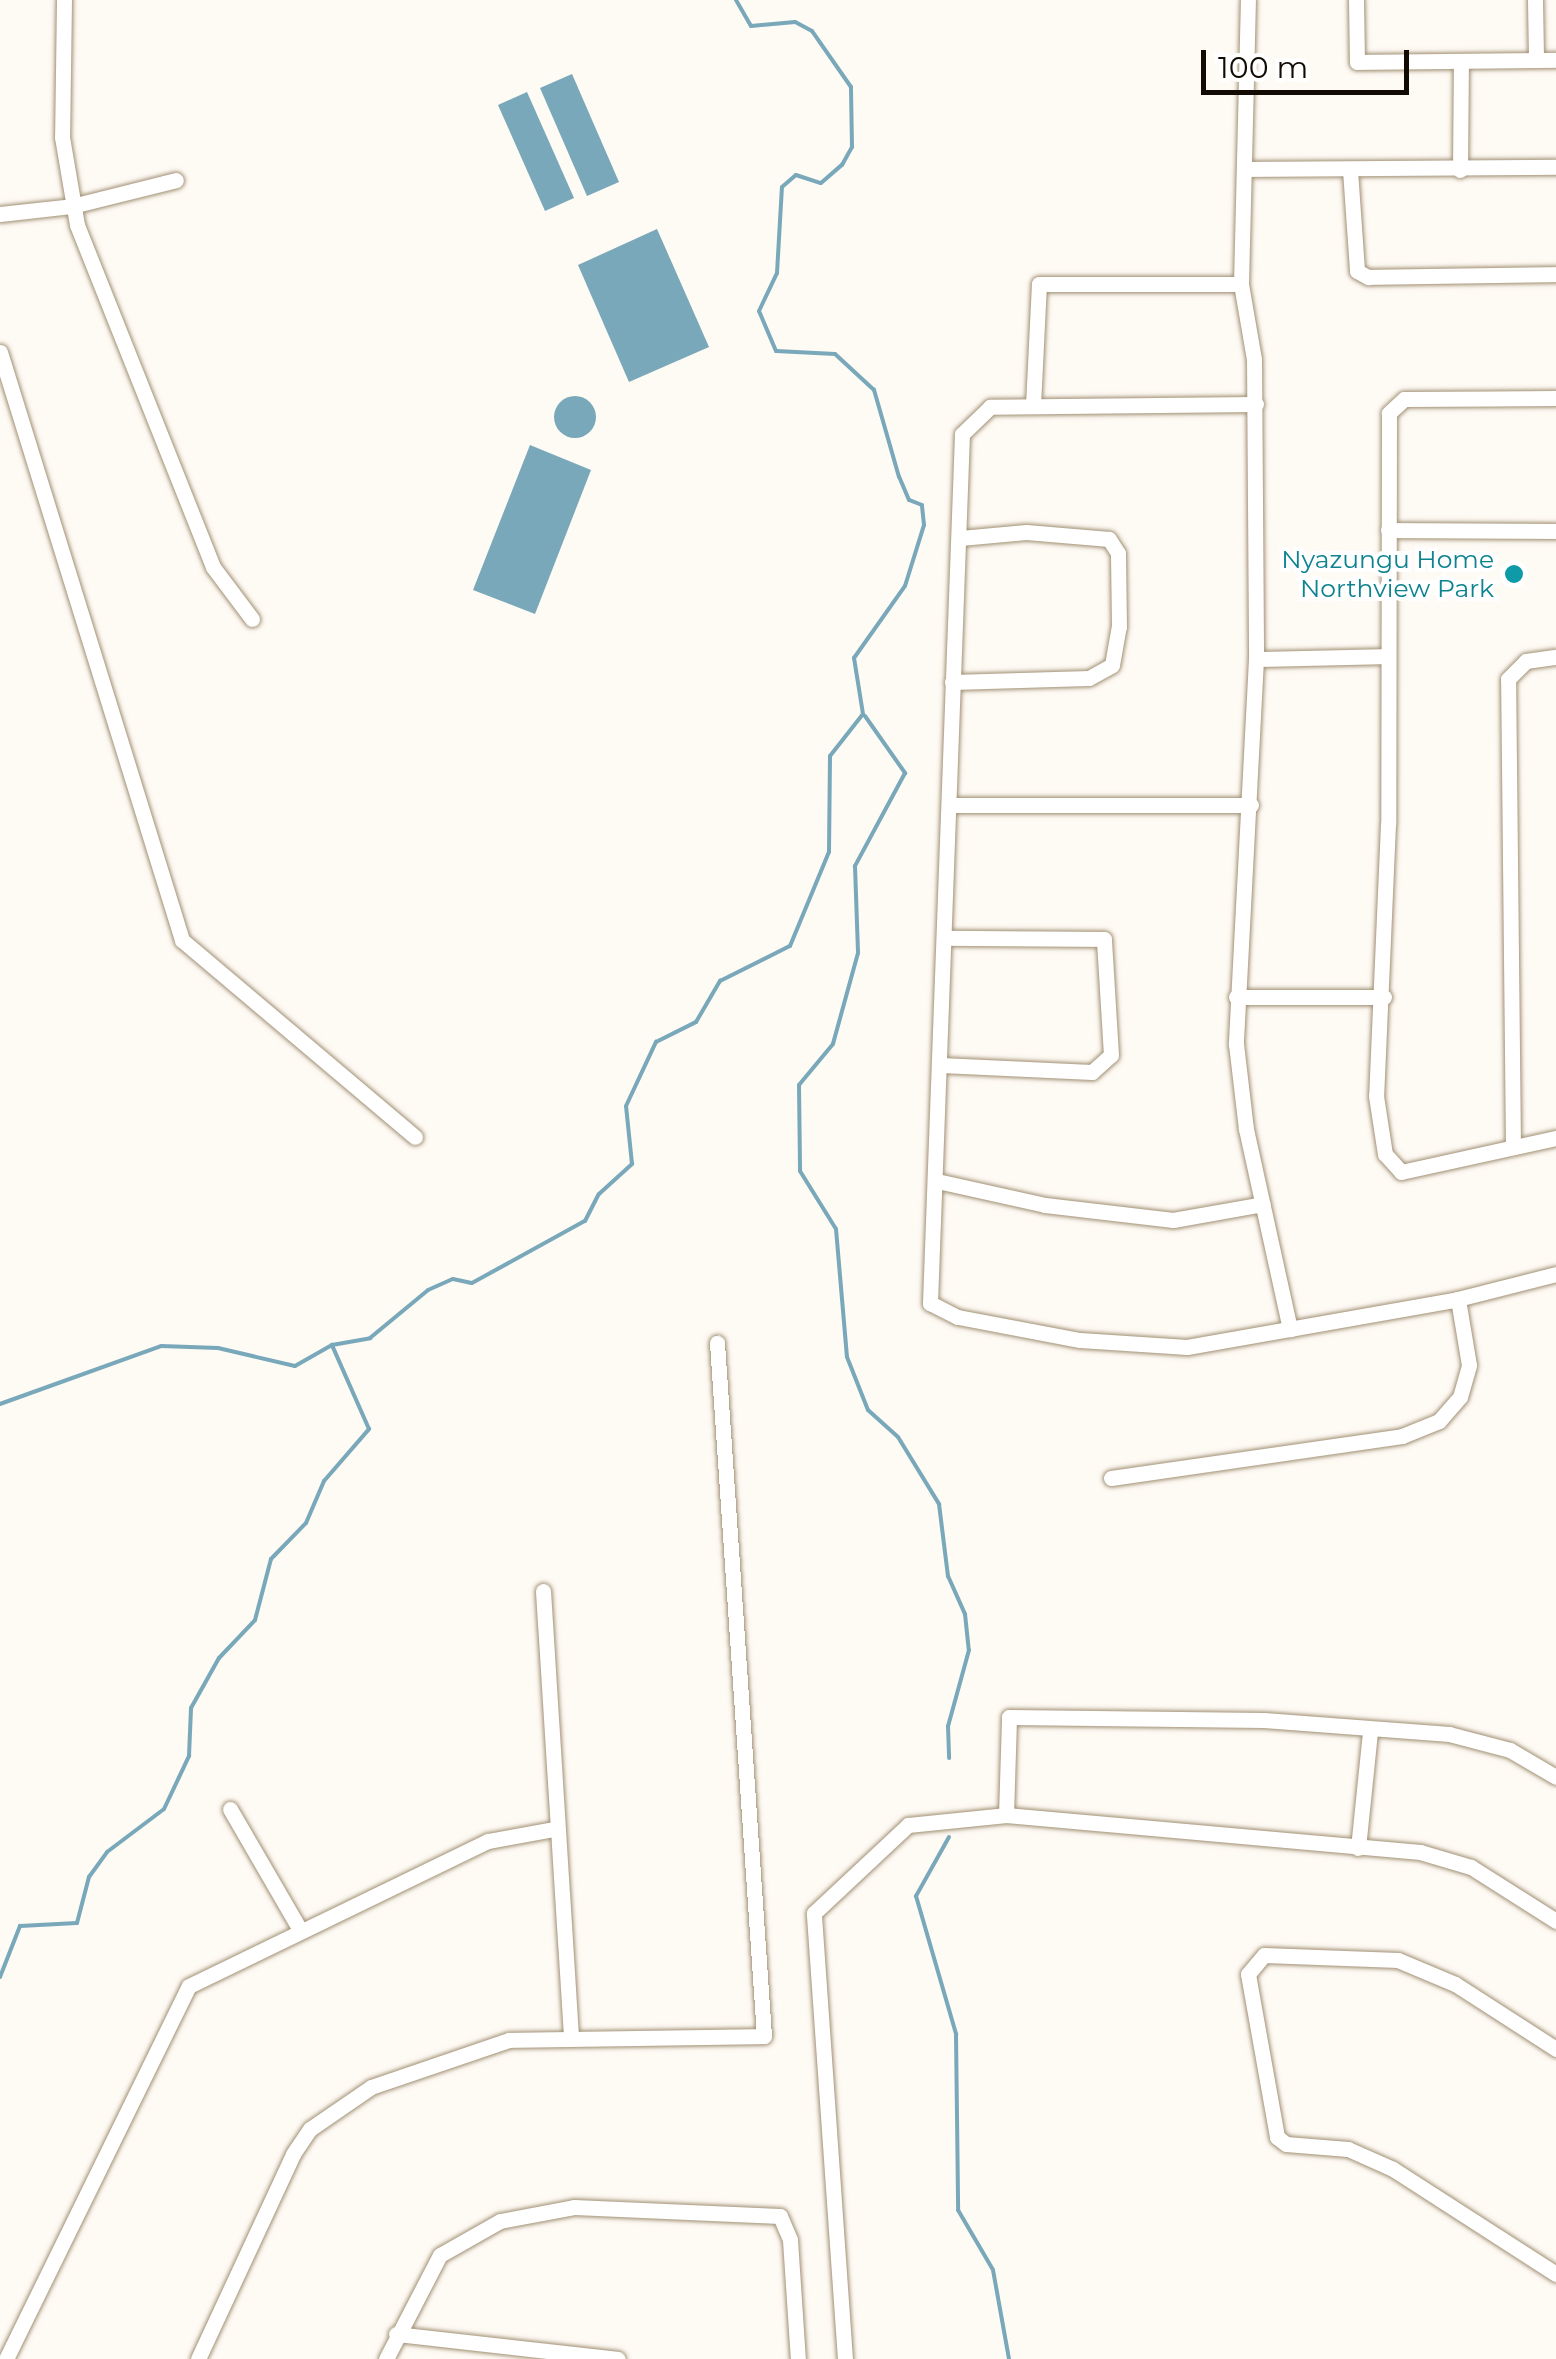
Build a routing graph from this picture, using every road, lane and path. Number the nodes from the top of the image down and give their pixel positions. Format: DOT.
graph roads {
  1 [pos="64,0"];
  2 [pos="1248,0"];
  3 [pos="1356,0"];
  4 [pos="1535,0"];
  5 [pos="1536,60"];
  6 [pos="1556,60"];
  7 [pos="1461,63"];
  8 [pos="1556,168"];
  9 [pos="1246,169"];
  10 [pos="1350,170"];
  11 [pos="1460,170"];
  12 [pos="176,180"];
  13 [pos="72,206"];
  14 [pos="0,214"];
  15 [pos="1556,274"];
  16 [pos="1241,284"];
  17 [pos="0,352"];
  18 [pos="1556,398"];
  19 [pos="1256,404"];
  20 [pos="1033,406"];
  21 [pos="1388,530"];
  22 [pos="1556,531"];
  23 [pos="960,538"];
  24 [pos="252,619"];
  25 [pos="1384,656"];
  26 [pos="1556,657"];
  27 [pos="1256,658"];
  28 [pos="952,682"];
  29 [pos="951,804"];
  30 [pos="1251,805"];
  31 [pos="945,938"];
  32 [pos="1236,997"];
  33 [pos="1384,997"];
  34 [pos="941,1065"];
  35 [pos="415,1137"];
  36 [pos="1556,1138"];
  37 [pos="1512,1147"];
  38 [pos="937,1181"];
  39 [pos="1263,1204"];
  40 [pos="1556,1274"];
  41 [pos="1458,1299"];
  42 [pos="1290,1329"];
  43 [pos="717,1343"];
  44 [pos="1111,1478"];
  45 [pos="543,1591"];
  46 [pos="1370,1731"];
  47 [pos="1556,1777"];
  48 [pos="230,1810"];
  49 [pos="1006,1816"];
  50 [pos="554,1830"];
  51 [pos="1358,1848"];
  52 [pos="1556,1921"];
  53 [pos="299,1928"];
  54 [pos="571,2035"];
  55 [pos="1556,2049"];
  56 [pos="1556,2274"];
  57 [pos="396,2334"];
  58 [pos="6,2359"];
  59 [pos="198,2359"];
  60 [pos="386,2359"];
  61 [pos="618,2359"];
  62 [pos="798,2359"];
  63 [pos="845,2359"];
  1 -- 13 [label="street"];
  2 -- 9 [label="street"];
  3 -- 7 [label="street"];
  4 -- 5 [label="street"];
  5 -- 6 [label="street"];
  5 -- 7 [label="street"];
  7 -- 11 [label="street"];
  8 -- 11 [label="street"];
  9 -- 10 [label="street"];
  9 -- 16 [label="street"];
  10 -- 11 [label="street"];
  10 -- 15 [label="street"];
  12 -- 13 [label="street"];
  13 -- 14 [label="street"];
  13 -- 24 [label="street"];
  16 -- 19 [label="street"];
  16 -- 20 [label="street"];
  17 -- 35 [label="street"];
  18 -- 21 [label="street"];
  19 -- 20 [label="street"];
  19 -- 27 [label="street"];
  20 -- 23 [label="street"];
  21 -- 22 [label="street"];
  21 -- 25 [label="street"];
  23 -- 28 [label="street"];
  23 -- 28 [label="street"];
  25 -- 27 [label="street"];
  25 -- 33 [label="street"];
  26 -- 37 [label="street"];
  27 -- 30 [label="street"];
  28 -- 29 [label="street"];
  29 -- 30 [label="street"];
  29 -- 31 [label="street"];
  30 -- 32 [label="street"];
  31 -- 34 [label="street"];
  31 -- 34 [label="street"];
  32 -- 33 [label="street"];
  32 -- 39 [label="street"];
  33 -- 37 [label="street"];
  34 -- 38 [label="street"];
  36 -- 37 [label="street"];
  38 -- 39 [label="street"];
  38 -- 42 [label="street"];
  39 -- 42 [label="street"];
  40 -- 41 [label="street"];
  41 -- 42 [label="street"];
  41 -- 44 [label="street"];
  43 -- 54 [label="street"];
  45 -- 50 [label="street"];
  46 -- 47 [label="street"];
  46 -- 49 [label="street"];
  46 -- 51 [label="street"];
  48 -- 53 [label="street"];
  49 -- 51 [label="street"];
  49 -- 63 [label="street"];
  50 -- 53 [label="street"];
  50 -- 54 [label="street"];
  51 -- 52 [label="street"];
  53 -- 58 [label="street"];
  54 -- 59 [label="street"];
  55 -- 56 [label="street"];
  57 -- 60 [label="street"];
  57 -- 61 [label="street"];
  57 -- 62 [label="street"];
}
